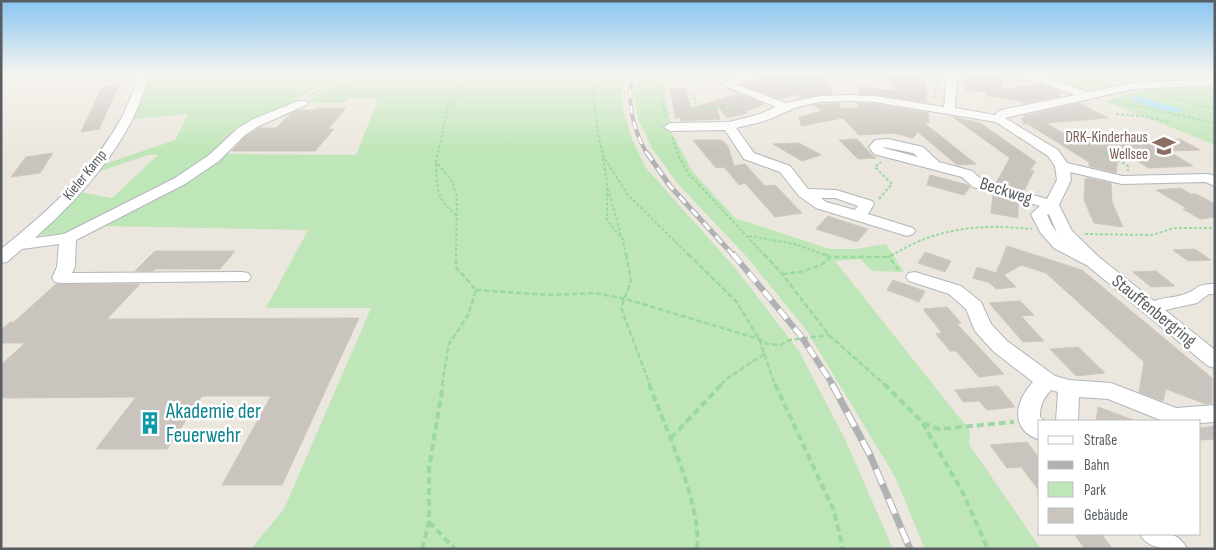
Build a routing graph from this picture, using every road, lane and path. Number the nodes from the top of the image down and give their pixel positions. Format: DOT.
graph roads {
  1 [pos="134,100"];
  2 [pos="305,100"];
  3 [pos="453,100"];
  4 [pos="593,100"];
  5 [pos="662,100"];
  6 [pos="695,100"];
  7 [pos="766,100"];
  8 [pos="817,100"];
  9 [pos="880,100"];
  10 [pos="934,100"];
  11 [pos="950,100"];
  12 [pos="1070,100"];
  13 [pos="1182,100"];
  14 [pos="1115,101"];
  15 [pos="302,103"];
  16 [pos="730,104"];
  17 [pos="785,107"];
  18 [pos="932,107"];
  19 [pos="1215,109"];
  20 [pos="949,110"];
  21 [pos="1116,114"];
  22 [pos="999,119"];
  23 [pos="1168,122"];
  24 [pos="1215,123"];
  25 [pos="669,126"];
  26 [pos="728,126"];
  27 [pos="1105,152"];
  28 [pos="889,154"];
  29 [pos="603,156"];
  30 [pos="436,162"];
  31 [pos="1062,166"];
  32 [pos="1163,179"];
  33 [pos="1148,180"];
  34 [pos="1215,182"];
  35 [pos="607,185"];
  36 [pos="1215,186"];
  37 [pos="876,204"];
  38 [pos="1052,205"];
  39 [pos="456,215"];
  40 [pos="1215,228"];
  41 [pos="1045,231"];
  42 [pos="907,232"];
  43 [pos="1065,233"];
  44 [pos="748,236"];
  45 [pos="68,238"];
  46 [pos="623,240"];
  47 [pos="17,245"];
  48 [pos="832,257"];
  49 [pos="889,257"];
  50 [pos="1,258"];
  51 [pos="1094,262"];
  52 [pos="782,274"];
  53 [pos="242,277"];
  54 [pos="915,277"];
  55 [pos="1215,289"];
  56 [pos="476,290"];
  57 [pos="626,299"];
  58 [pos="1152,309"];
  59 [pos="829,335"];
  60 [pos="759,339"];
  61 [pos="764,354"];
  62 [pos="1215,361"];
  63 [pos="1047,381"];
  64 [pos="1069,388"];
  65 [pos="1215,413"];
  66 [pos="1067,420"];
  67 [pos="922,422"];
  68 [pos="1034,425"];
  69 [pos="670,438"];
  70 [pos="429,522"];
  71 [pos="1154,535"];
  72 [pos="422,549"];
  73 [pos="455,549"];
  74 [pos="698,549"];
  75 [pos="844,549"];
  76 [pos="988,549"];
  77 [pos="1173,549"];
  1 -- 47 [label="street, Kieler Kamp"];
  2 -- 15 [label="path"];
  3 -- 30 [label="path"];
  4 -- 29 [label="path"];
  5 -- 25 [label="path"];
  6 -- 16 [label="path"];
  7 -- 17 [label="street"];
  8 -- 17 [label="street"];
  9 -- 18 [label="street"];
  10 -- 18 [label="path"];
  11 -- 20 [label="street"];
  12 -- 22 [label="street"];
  13 -- 19 [label="path"];
  14 -- 24 [label="path"];
  15 -- 45 [label="street"];
  17 -- 26 [label="street"];
  18 -- 20 [label="street"];
  20 -- 22 [label="street"];
  21 -- 23 [label="path"];
  22 -- 31 [label="street"];
  25 -- 26 [label="street"];
  25 -- 44 [label="path"];
  26 -- 42 [label="street"];
  27 -- 33 [label="path"];
  28 -- 37 [label="path"];
  28 -- 38 [label="street, Beckweg"];
  29 -- 35 [label="path"];
  29 -- 60 [label="path"];
  30 -- 39 [label="path"];
  30 -- 39 [label="path"];
  31 -- 33 [label="street"];
  31 -- 38 [label="street"];
  32 -- 33 [label="street"];
  32 -- 34 [label="street"];
  32 -- 36 [label="street"];
  35 -- 46 [label="path"];
  35 -- 46 [label="path"];
  38 -- 41 [label="street"];
  38 -- 43 [label="street, Stauffenbergring"];
  39 -- 56 [label="path"];
  40 -- 43 [label="path"];
  41 -- 49 [label="path"];
  41 -- 51 [label="street, Stauffenbergring"];
  43 -- 51 [label="street, Stauffenbergring"];
  44 -- 48 [label="path"];
  44 -- 52 [label="path"];
  45 -- 47 [label="street"];
  45 -- 53 [label="street"];
  46 -- 57 [label="path"];
  47 -- 50 [label="street, Kieler Kamp"];
  48 -- 49 [label="path"];
  48 -- 52 [label="path"];
  49 -- 54 [label="path"];
  51 -- 58 [label="street, Stauffenbergring"];
  52 -- 59 [label="path"];
  54 -- 63 [label="street"];
  55 -- 58 [label="street"];
  56 -- 57 [label="path"];
  56 -- 70 [label="path"];
  57 -- 60 [label="path"];
  57 -- 69 [label="path"];
  58 -- 62 [label="street, Stauffenbergring"];
  59 -- 60 [label="path"];
  59 -- 67 [label="path"];
  60 -- 61 [label="path"];
  61 -- 69 [label="path"];
  61 -- 75 [label="path"];
  63 -- 64 [label="street"];
  63 -- 68 [label="street"];
  64 -- 65 [label="street"];
  64 -- 66 [label="street"];
  67 -- 68 [label="path"];
  67 -- 76 [label="path"];
  69 -- 74 [label="path"];
  70 -- 72 [label="path"];
  70 -- 73 [label="path"];
  71 -- 77 [label="street"];
}
